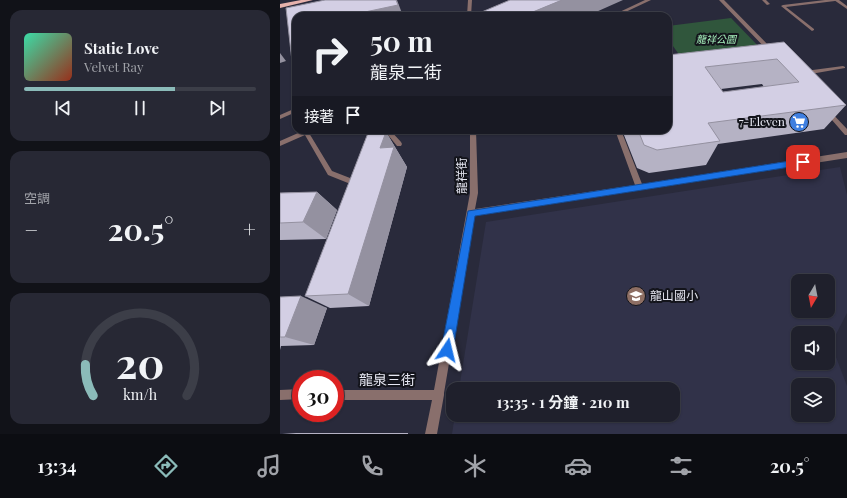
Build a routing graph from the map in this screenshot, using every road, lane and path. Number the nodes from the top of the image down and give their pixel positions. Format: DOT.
graph roads {
  1 [pos="310,0"];
  2 [pos="470,0"];
  3 [pos="649,0"];
  4 [pos="721,0"];
  5 [pos="764,0"];
  6 [pos="835,0"];
  7 [pos="768,4"];
  8 [pos="280,6"];
  9 [pos="847,8"];
  10 [pos="469,12"];
  11 [pos="623,12"];
  12 [pos="812,30"];
  13 [pos="776,57"];
  14 [pos="843,67"];
  15 [pos="800,73"];
  16 [pos="821,105"];
  17 [pos="292,112"];
  18 [pos="280,117"];
  19 [pos="847,132"];
  20 [pos="302,134"];
  21 [pos="310,134"];
  22 [pos="391,134"];
  23 [pos="473,134"];
  24 [pos="620,134"];
  25 [pos="280,144"];
  26 [pos="399,144"];
  27 [pos="847,155"];
  28 [pos="348,180"];
  29 [pos="640,187"];
  30 [pos="472,213"];
  31 [pos="292,394"];
  32 [pos="280,395"];
  33 [pos="344,395"];
  34 [pos="438,395"];
  35 [pos="431,434"];
  1 -- 8 [label="main road"];
  2 -- 10 [label="street"];
  3 -- 11 [label="street"];
  4 -- 13 [label="street"];
  5 -- 7 [label="lane"];
  6 -- 9 [label="street"];
  6 -- 12 [label="lane"];
  14 -- 15 [label="lane"];
  16 -- 19 [label="street"];
  17 -- 18 [label="lane"];
  20 -- 25 [label="lane"];
  21 -- 28 [label="lane"];
  22 -- 26 [label="lane"];
  23 -- 30 [label="street, 龍祥街"];
  24 -- 29 [label="street"];
  27 -- 29 [label="street"];
  29 -- 30 [label="street"];
  30 -- 34 [label="street, 龍祥街"];
  31 -- 32 [label="street"];
  33 -- 34 [label="street, 龍泉三街"];
  34 -- 35 [label="street, 龍祥街"];
}
